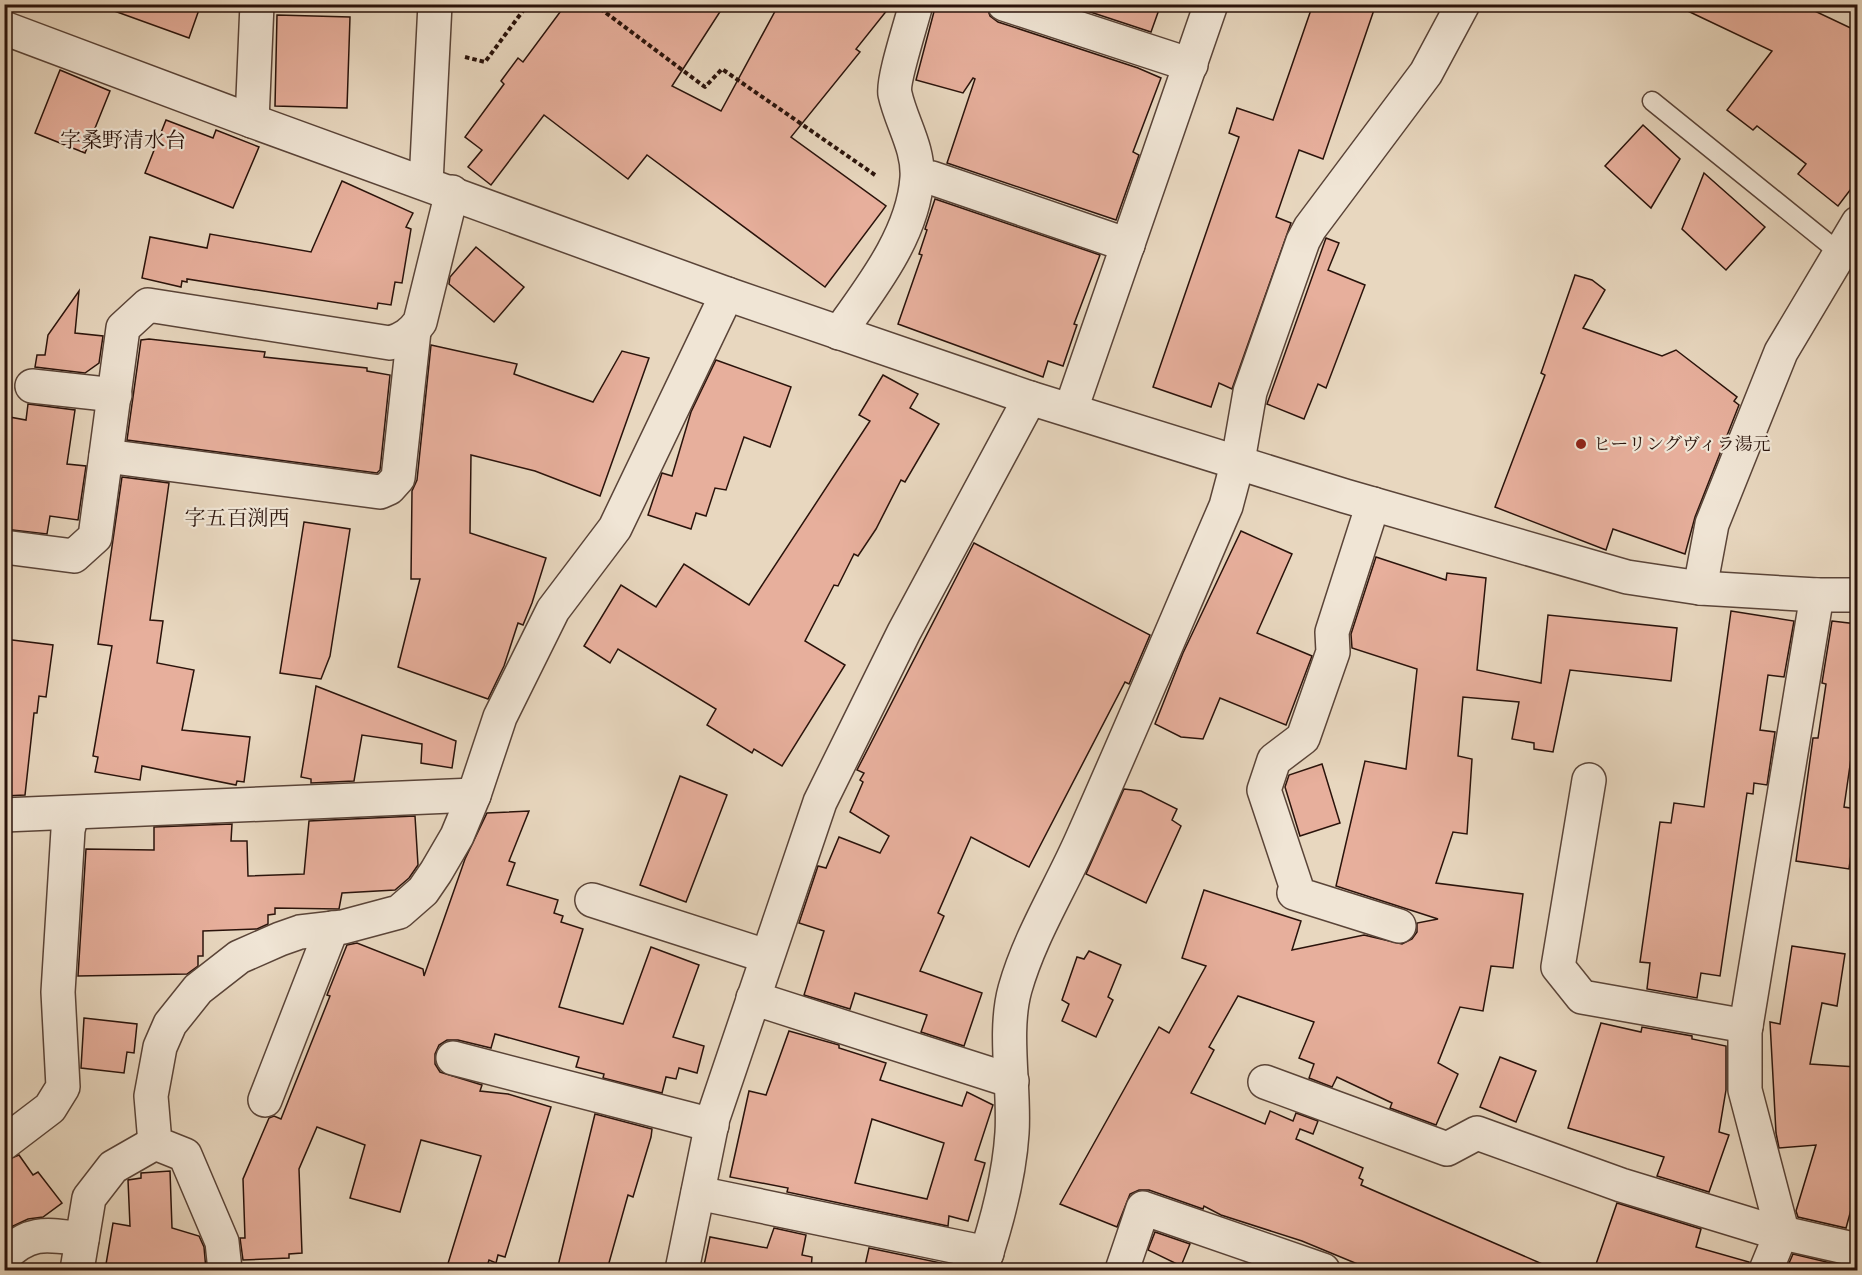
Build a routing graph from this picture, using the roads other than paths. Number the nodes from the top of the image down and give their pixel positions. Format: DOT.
graph roads {
  1 [pos="257,4"];
  2 [pos="435,4"];
  3 [pos="916,4"];
  4 [pos="1004,4"];
  5 [pos="1211,4"];
  6 [pos="1462,4"];
  7 [pos="4,28"];
  8 [pos="1191,65"];
  9 [pos="1652,101"];
  10 [pos="252,122"];
  11 [pos="932,178"];
  12 [pos="439,188"];
  13 [pos="1857,223"];
  14 [pos="1128,245"];
  15 [pos="1840,253"];
  16 [pos="727,294"];
  17 [pos="414,331"];
  18 [pos="839,333"];
  19 [pos="32,386"];
  20 [pos="115,395"];
  21 [pos="1030,398"];
  22 [pos="1071,409"];
  23 [pos="106,456"];
  24 [pos="1238,462"];
  25 [pos="1373,504"];
  26 [pos="4,547"];
  27 [pos="1700,588"];
  28 [pos="1817,595"];
  29 [pos="1857,595"];
  30 [pos="1588,780"];
  31 [pos="474,795"];
  32 [pos="72,814"];
  33 [pos="4,815"];
  34 [pos="592,900"];
  35 [pos="1399,926"];
  36 [pos="332,928"];
  37 [pos="766,956"];
  38 [pos="753,998"];
  39 [pos="1746,1026"];
  40 [pos="453,1058"];
  41 [pos="1012,1081"];
  42 [pos="1264,1082"];
  43 [pos="265,1100"];
  44 [pos="712,1125"];
  45 [pos="4,1143"];
  46 [pos="155,1143"];
  47 [pos="698,1193"];
  48 [pos="1782,1231"];
  49 [pos="82,1239"];
  50 [pos="1857,1250"];
  51 [pos="4,1256"];
  52 [pos="984,1262"];
  53 [pos="77,1270"];
  54 [pos="225,1270"];
  55 [pos="682,1270"];
  56 [pos="1122,1270"];
  57 [pos="1323,1270"];
  58 [pos="1766,1270"];
  1 -- 10 [label="street"];
  2 -- 12 [label="street"];
  3 -- 18 [label="street"];
  4 -- 8 [label="street"];
  5 -- 8 [label="street"];
  6 -- 24 [label="street"];
  7 -- 10 [label="street"];
  8 -- 14 [label="street"];
  9 -- 15 [label="lane"];
  10 -- 12 [label="street"];
  11 -- 14 [label="street"];
  12 -- 16 [label="street"];
  12 -- 17 [label="street"];
  13 -- 15 [label="street"];
  14 -- 22 [label="street"];
  15 -- 27 [label="street"];
  16 -- 18 [label="street"];
  16 -- 31 [label="street"];
  17 -- 20 [label="street"];
  17 -- 23 [label="street"];
  18 -- 21 [label="street"];
  19 -- 20 [label="street"];
  20 -- 23 [label="street"];
  21 -- 22 [label="street"];
  21 -- 37 [label="street"];
  22 -- 24 [label="street"];
  23 -- 26 [label="street"];
  24 -- 25 [label="street"];
  24 -- 41 [label="street"];
  25 -- 27 [label="street"];
  25 -- 35 [label="street"];
  27 -- 28 [label="street"];
  28 -- 29 [label="street"];
  28 -- 39 [label="street"];
  30 -- 39 [label="street"];
  31 -- 32 [label="street"];
  31 -- 36 [label="street"];
  32 -- 33 [label="street"];
  32 -- 45 [label="street"];
  34 -- 37 [label="street"];
  36 -- 43 [label="street"];
  36 -- 46 [label="street"];
  37 -- 38 [label="street"];
  38 -- 41 [label="street"];
  38 -- 44 [label="street"];
  39 -- 48 [label="street"];
  40 -- 44 [label="street"];
  41 -- 52 [label="street"];
  42 -- 48 [label="street"];
  44 -- 47 [label="street"];
  46 -- 49 [label="street"];
  46 -- 54 [label="street"];
  47 -- 52 [label="street"];
  47 -- 55 [label="street"];
  48 -- 50 [label="street"];
  48 -- 58 [label="street"];
  49 -- 51 [label="street"];
  49 -- 53 [label="street"];
  56 -- 57 [label="street"];
}
